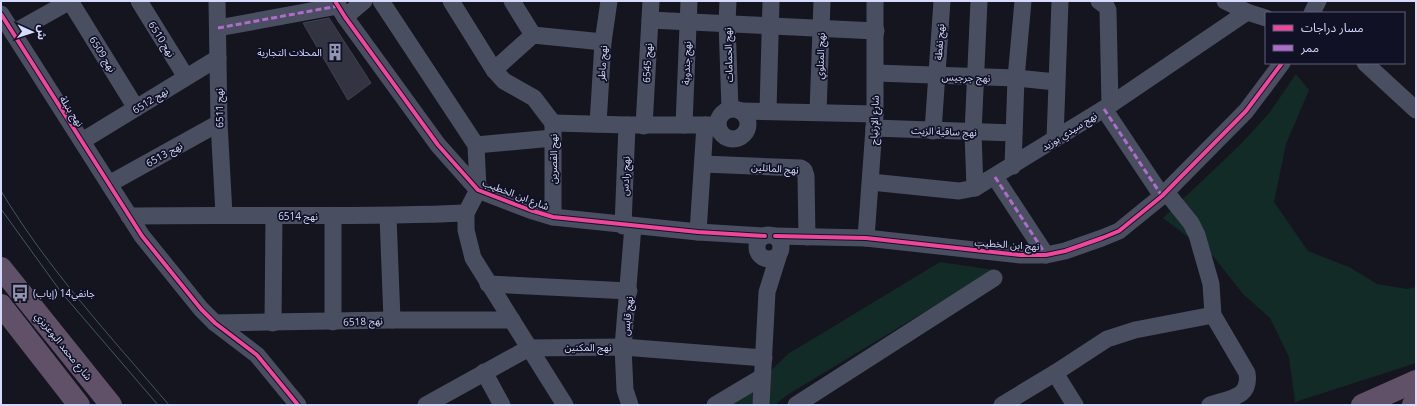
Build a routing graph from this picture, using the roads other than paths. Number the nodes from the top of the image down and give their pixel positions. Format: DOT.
graph roads {
  1 [pos="70,1"];
  2 [pos="139,1"];
  3 [pos="217,1"];
  4 [pos="364,1"];
  5 [pos="381,1"];
  6 [pos="451,1"];
  7 [pos="512,1"];
  8 [pos="609,1"];
  9 [pos="651,1"];
  10 [pos="689,1"];
  11 [pos="728,1"];
  12 [pos="771,1"];
  13 [pos="822,1"];
  14 [pos="875,1"];
  15 [pos="942,1"];
  16 [pos="979,1"];
  17 [pos="1023,1"];
  18 [pos="1060,1"];
  19 [pos="1100,1"];
  20 [pos="1225,1"];
  21 [pos="1318,1"];
  22 [pos="339,8"];
  23 [pos="1247,12"];
  24 [pos="1312,12"];
  25 [pos="1,14"];
  26 [pos="1265,18"];
  27 [pos="650,20"];
  28 [pos="688,22"];
  29 [pos="727,23"];
  30 [pos="770,25"];
  31 [pos="821,27"];
  32 [pos="218,28"];
  33 [pos="876,31"];
  34 [pos="13,33"];
  35 [pos="533,35"];
  36 [pos="603,42"];
  37 [pos="218,58"];
  38 [pos="1281,64"];
  39 [pos="1366,64"];
  40 [pos="494,70"];
  41 [pos="876,73"];
  42 [pos="936,76"];
  43 [pos="186,77"];
  44 [pos="974,78"];
  45 [pos="1016,78"];
  46 [pos="1056,82"];
  47 [pos="1107,107"];
  48 [pos="136,108"];
  49 [pos="735,110"];
  50 [pos="768,110"];
  51 [pos="1416,110"];
  52 [pos="818,112"];
  53 [pos="875,121"];
  54 [pos="219,123"];
  55 [pos="598,124"];
  56 [pos="684,125"];
  57 [pos="712,125"];
  58 [pos="635,126"];
  59 [pos="553,131"];
  60 [pos="933,131"];
  61 [pos="973,133"];
  62 [pos="1014,133"];
  63 [pos="1055,139"];
  64 [pos="82,141"];
  65 [pos="476,145"];
  66 [pos="703,164"];
  67 [pos="1013,166"];
  68 [pos="996,177"];
  69 [pos="872,182"];
  70 [pos="109,184"];
  71 [pos="975,188"];
  72 [pos="478,190"];
  73 [pos="1164,194"];
  74 [pos="466,213"];
  75 [pos="224,214"];
  76 [pos="129,216"];
  77 [pos="274,216"];
  78 [pos="333,216"];
  79 [pos="388,216"];
  80 [pos="553,217"];
  81 [pos="628,226"];
  82 [pos="698,232"];
  83 [pos="735,234"];
  84 [pos="770,236"];
  85 [pos="802,237"];
  86 [pos="866,238"];
  87 [pos="759,254"];
  88 [pos="779,255"];
  89 [pos="1046,255"];
  90 [pos="1,268"];
  91 [pos="994,278"];
  92 [pos="488,284"];
  93 [pos="629,291"];
  94 [pos="767,292"];
  95 [pos="1,304"];
  96 [pos="1213,315"];
  97 [pos="392,320"];
  98 [pos="512,320"];
  99 [pos="332,322"];
  100 [pos="215,323"];
  101 [pos="273,323"];
  102 [pos="623,347"];
  103 [pos="529,348"];
  104 [pos="764,358"];
  105 [pos="484,372"];
  106 [pos="1055,373"];
  107 [pos="762,377"];
  108 [pos="1416,381"];
  109 [pos="1416,404"];
  110 [pos="79,405"];
  111 [pos="111,405"];
  112 [pos="298,405"];
  113 [pos="426,405"];
  114 [pos="502,405"];
  115 [pos="565,405"];
  116 [pos="630,405"];
  117 [pos="715,405"];
  118 [pos="760,405"];
  119 [pos="796,405"];
  120 [pos="1002,405"];
  121 [pos="1075,405"];
  122 [pos="1210,405"];
  123 [pos="1362,405"];
  124 [pos="1413,405"];
  1 -- 34 [label="street"];
  1 -- 48 [label="street, نهج 6509"];
  2 -- 43 [label="street, نهج 6510"];
  3 -- 32 [label="street, نهج 6511"];
  4 -- 22 [label="street"];
  5 -- 65 [label="street"];
  6 -- 40 [label="street"];
  7 -- 35 [label="street"];
  8 -- 36 [label="street, نهج ماطر"];
  9 -- 27 [label="street, نهج 6545"];
  10 -- 28 [label="street, نهج جندوبة"];
  11 -- 29 [label="street, نهج الحمامات"];
  12 -- 30 [label="street"];
  13 -- 31 [label="street, نهج المتلوي"];
  14 -- 33 [label="street, شارع الإرتياح"];
  15 -- 42 [label="street, نهج نفطة"];
  16 -- 44 [label="street"];
  17 -- 45 [label="street"];
  18 -- 46 [label="street"];
  19 -- 47 [label="street"];
  20 -- 23 [label="street"];
  21 -- 24 [label="street"];
  22 -- 32 [label="street"];
  22 -- 72 [label="street, شارع ابن الخطيب"];
  23 -- 26 [label="street"];
  23 -- 47 [label="street, نهج سيدي بوزيد"];
  25 -- 34 [label="street, نهج بنبلة"];
  27 -- 28 [label="street"];
  27 -- 58 [label="street, نهج 6545"];
  28 -- 29 [label="street"];
  28 -- 56 [label="street, نهج جندوبة"];
  29 -- 30 [label="street"];
  29 -- 49 [label="street, نهج الحمامات"];
  30 -- 31 [label="street"];
  30 -- 50 [label="street"];
  31 -- 33 [label="street"];
  31 -- 52 [label="street, نهج المتلوي"];
  32 -- 37 [label="street, نهج 6511"];
  33 -- 41 [label="street, شارع الإرتياح"];
  34 -- 64 [label="street, نهج بنبلة"];
  35 -- 36 [label="street"];
  35 -- 40 [label="street"];
  36 -- 55 [label="street, نهج ماطر"];
  37 -- 43 [label="street, نهج 6512"];
  37 -- 54 [label="street, نهج 6511"];
  38 -- 73 [label="street, نهج ابن الخطيب"];
  39 -- 51 [label="street"];
  40 -- 59 [label="street"];
  41 -- 42 [label="street, نهج جرجيس"];
  41 -- 53 [label="street, شارع الإرتياح"];
  42 -- 44 [label="street, نهج جرجيس"];
  42 -- 60 [label="street, نهج نفطة"];
  43 -- 48 [label="street, نهج 6512"];
  44 -- 45 [label="street, نهج جرجيس"];
  44 -- 61 [label="street"];
  45 -- 46 [label="street, نهج جرجيس"];
  45 -- 62 [label="street"];
  46 -- 63 [label="street"];
  47 -- 63 [label="street, نهج سيدي بوزيد"];
  47 -- 73 [label="street"];
  48 -- 64 [label="street, نهج 6512"];
  49 -- 50 [label="street, نهج ساقية الزيت"];
  49 -- 57 [label="street"];
  49 -- 57 [label="street"];
  50 -- 52 [label="street, نهج ساقية الزيت"];
  52 -- 53 [label="street, نهج ساقية الزيت"];
  53 -- 60 [label="street, نهج ساقية الزيت"];
  53 -- 69 [label="street, شارع الإرتياح"];
  54 -- 70 [label="street, نهج 6513"];
  54 -- 75 [label="street, نهج 6511"];
  55 -- 58 [label="street"];
  55 -- 59 [label="street, نهج القصرين"];
  56 -- 57 [label="street"];
  56 -- 58 [label="street"];
  57 -- 66 [label="street"];
  58 -- 81 [label="street, نهج رادس"];
  59 -- 65 [label="street"];
  59 -- 80 [label="street, نهج القصرين"];
  60 -- 61 [label="street, نهج ساقية الزيت"];
  61 -- 62 [label="street, نهج ساقية الزيت"];
  61 -- 71 [label="street"];
  62 -- 67 [label="street"];
  63 -- 67 [label="street, نهج سيدي بوزيد"];
  64 -- 70 [label="street, نهج بنبلة"];
  65 -- 72 [label="street"];
  66 -- 82 [label="street"];
  66 -- 85 [label="street, نهج الماتلين"];
  67 -- 68 [label="street, نهج سيدي بوزيد"];
  68 -- 71 [label="street, نهج سيدي بوزيد"];
  68 -- 89 [label="street"];
  69 -- 71 [label="street, نهج سيدي بوزيد"];
  69 -- 86 [label="street, شارع الإرتياح"];
  70 -- 76 [label="street, نهج بنبلة"];
  72 -- 74 [label="street"];
  72 -- 80 [label="street, شارع ابن الخطيب"];
  73 -- 89 [label="street, نهج ابن الخطيب"];
  73 -- 96 [label="street"];
  74 -- 79 [label="street, نهج 6514"];
  74 -- 92 [label="street"];
  75 -- 76 [label="street, نهج 6514"];
  75 -- 77 [label="street, نهج 6514"];
  76 -- 100 [label="street, نهج بنبلة"];
  77 -- 78 [label="street, نهج 6514"];
  77 -- 101 [label="street"];
  78 -- 79 [label="street, نهج 6514"];
  78 -- 99 [label="street"];
  79 -- 97 [label="street"];
  80 -- 81 [label="street, شارع ابن الخطيب"];
  81 -- 82 [label="street, شارع ابن الخطيب"];
  81 -- 93 [label="street, نهج قابس"];
  82 -- 83 [label="street, شارع ابن الخطيب"];
  83 -- 84 [label="street, نهج ابن الخطيب"];
  83 -- 87 [label="street"];
  84 -- 85 [label="street, نهج ابن الخطيب"];
  84 -- 87 [label="street"];
  84 -- 88 [label="street"];
  85 -- 86 [label="street, نهج ابن الخطيب"];
  85 -- 88 [label="street"];
  86 -- 89 [label="street, نهج ابن الخطيب"];
  87 -- 88 [label="street"];
  87 -- 94 [label="street"];
  88 -- 94 [label="street"];
  90 -- 111 [label="highway, شارع محمد البوعزيزي"];
  91 -- 119 [label="street"];
  92 -- 93 [label="street"];
  92 -- 98 [label="street"];
  93 -- 102 [label="street, نهج قابس"];
  94 -- 104 [label="street"];
  95 -- 110 [label="highway"];
  96 -- 106 [label="street"];
  96 -- 122 [label="street"];
  97 -- 98 [label="street, نهج 6518"];
  97 -- 99 [label="street, نهج 6518"];
  98 -- 103 [label="street"];
  99 -- 101 [label="street, نهج 6518"];
  100 -- 101 [label="street, نهج 6518"];
  100 -- 112 [label="street, نهج بنبلة"];
  102 -- 103 [label="street, نهج المكنين"];
  102 -- 104 [label="street, نهج المكنين"];
  102 -- 116 [label="street, نهج قابس"];
  103 -- 105 [label="street, نهج المكنين"];
  103 -- 115 [label="street"];
  104 -- 107 [label="street"];
  105 -- 113 [label="street, نهج المكنين"];
  105 -- 114 [label="street"];
  106 -- 120 [label="street"];
  106 -- 121 [label="street"];
  107 -- 117 [label="street"];
  107 -- 118 [label="street"];
  108 -- 123 [label="highway"];
  109 -- 124 [label="highway"];
}
